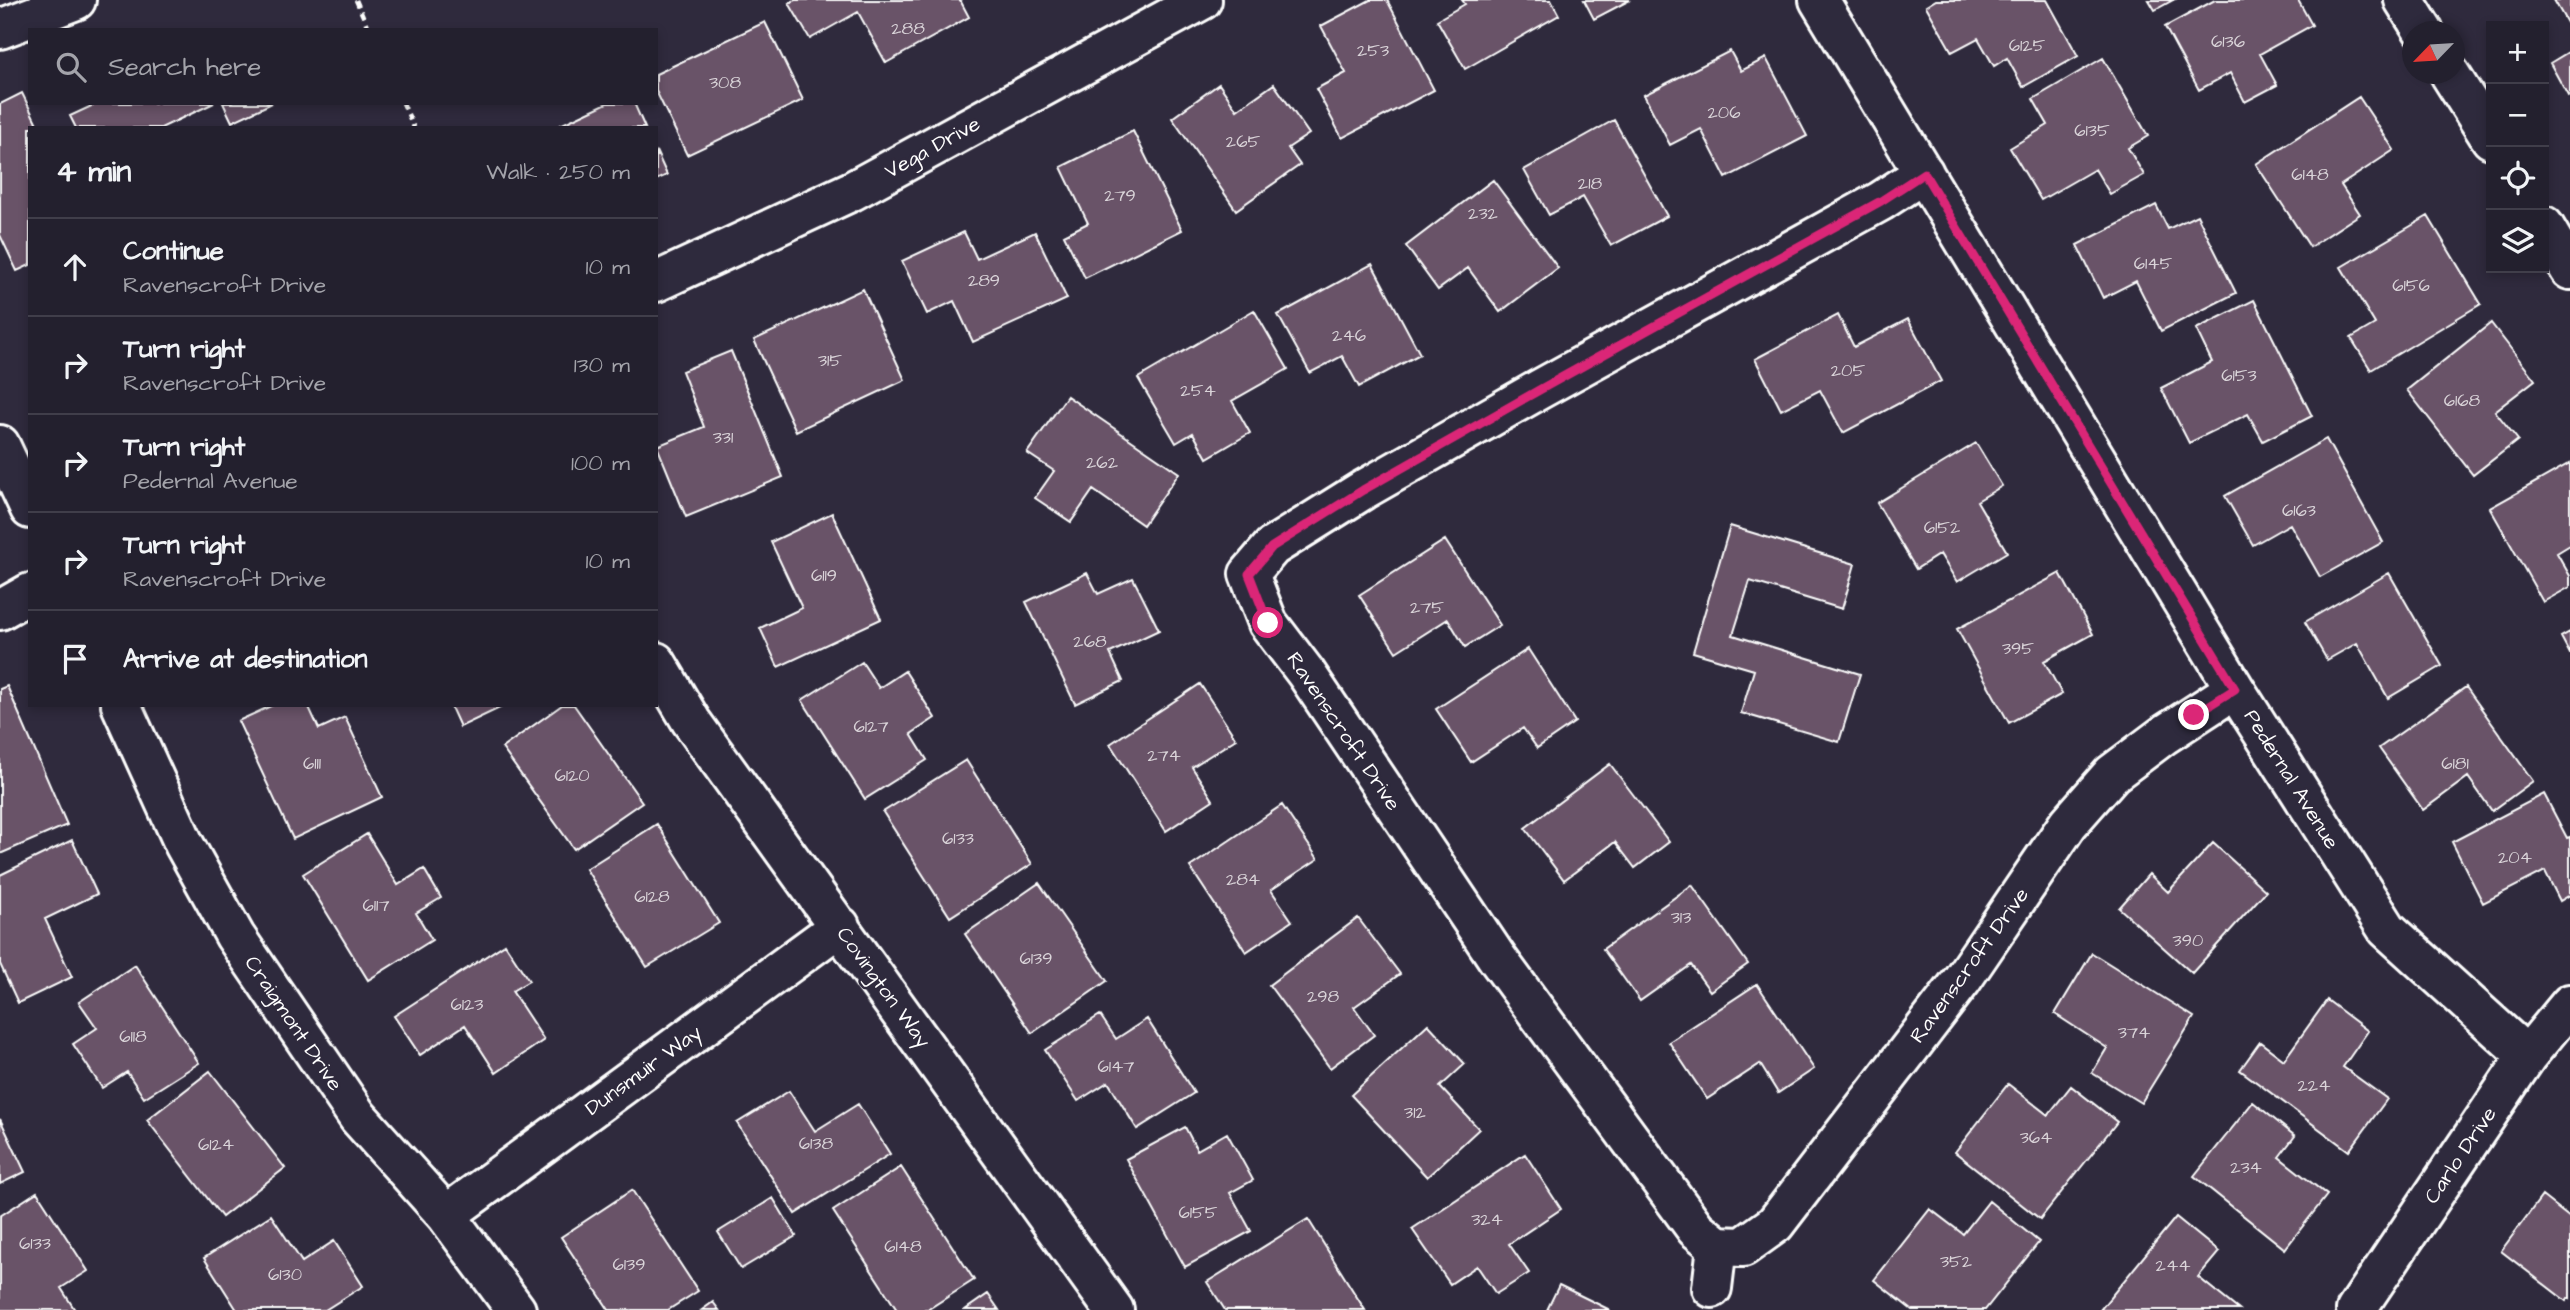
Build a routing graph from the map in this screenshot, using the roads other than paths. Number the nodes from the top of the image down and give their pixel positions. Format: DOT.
graph roads {
  1 [pos="76,0"];
  2 [pos="1201,0"];
  3 [pos="1819,0"];
  4 [pos="2404,0"];
  5 [pos="2417,21"];
  6 [pos="0,29"];
  7 [pos="2456,84"];
  8 [pos="2486,131"];
  9 [pos="1924,173"];
  10 [pos="2549,234"];
  11 [pos="2570,270"];
  12 [pos="658,281"];
  13 [pos="0,445"];
  14 [pos="28,505"];
  15 [pos="28,594"];
  16 [pos="0,610"];
  17 [pos="658,665"];
  18 [pos="2235,689"];
  19 [pos="122,707"];
  20 [pos="840,926"];
  21 [pos="2570,1004"];
  22 [pos="2527,1056"];
  23 [pos="446,1215"];
  24 [pos="1717,1246"];
  25 [pos="1712,1288"];
  26 [pos="516,1310"];
  27 [pos="1114,1310"];
  28 [pos="2356,1310"];
  1 -- 6 [label="street"];
  2 -- 12 [label="street, Vega Drive"];
  3 -- 9 [label="street, Pedernal Avenue"];
  4 -- 5 [label="street"];
  7 -- 8 [label="street"];
  9 -- 18 [label="street, Pedernal Avenue"];
  9 -- 24 [label="street, Ravenscroft Drive"];
  10 -- 11 [label="street"];
  13 -- 14 [label="street"];
  15 -- 16 [label="street"];
  17 -- 20 [label="street, Covington Way"];
  18 -- 22 [label="street, Pedernal Avenue"];
  18 -- 24 [label="street, Ravenscroft Drive"];
  19 -- 23 [label="street, Craigmont Drive"];
  20 -- 23 [label="street, Dunsmuir Way"];
  20 -- 27 [label="street, Covington Way"];
  21 -- 22 [label="street, Carlo Drive"];
  22 -- 28 [label="street, Carlo Drive"];
  23 -- 26 [label="street, Craigmont Drive"];
  24 -- 25 [label="street"];
}
